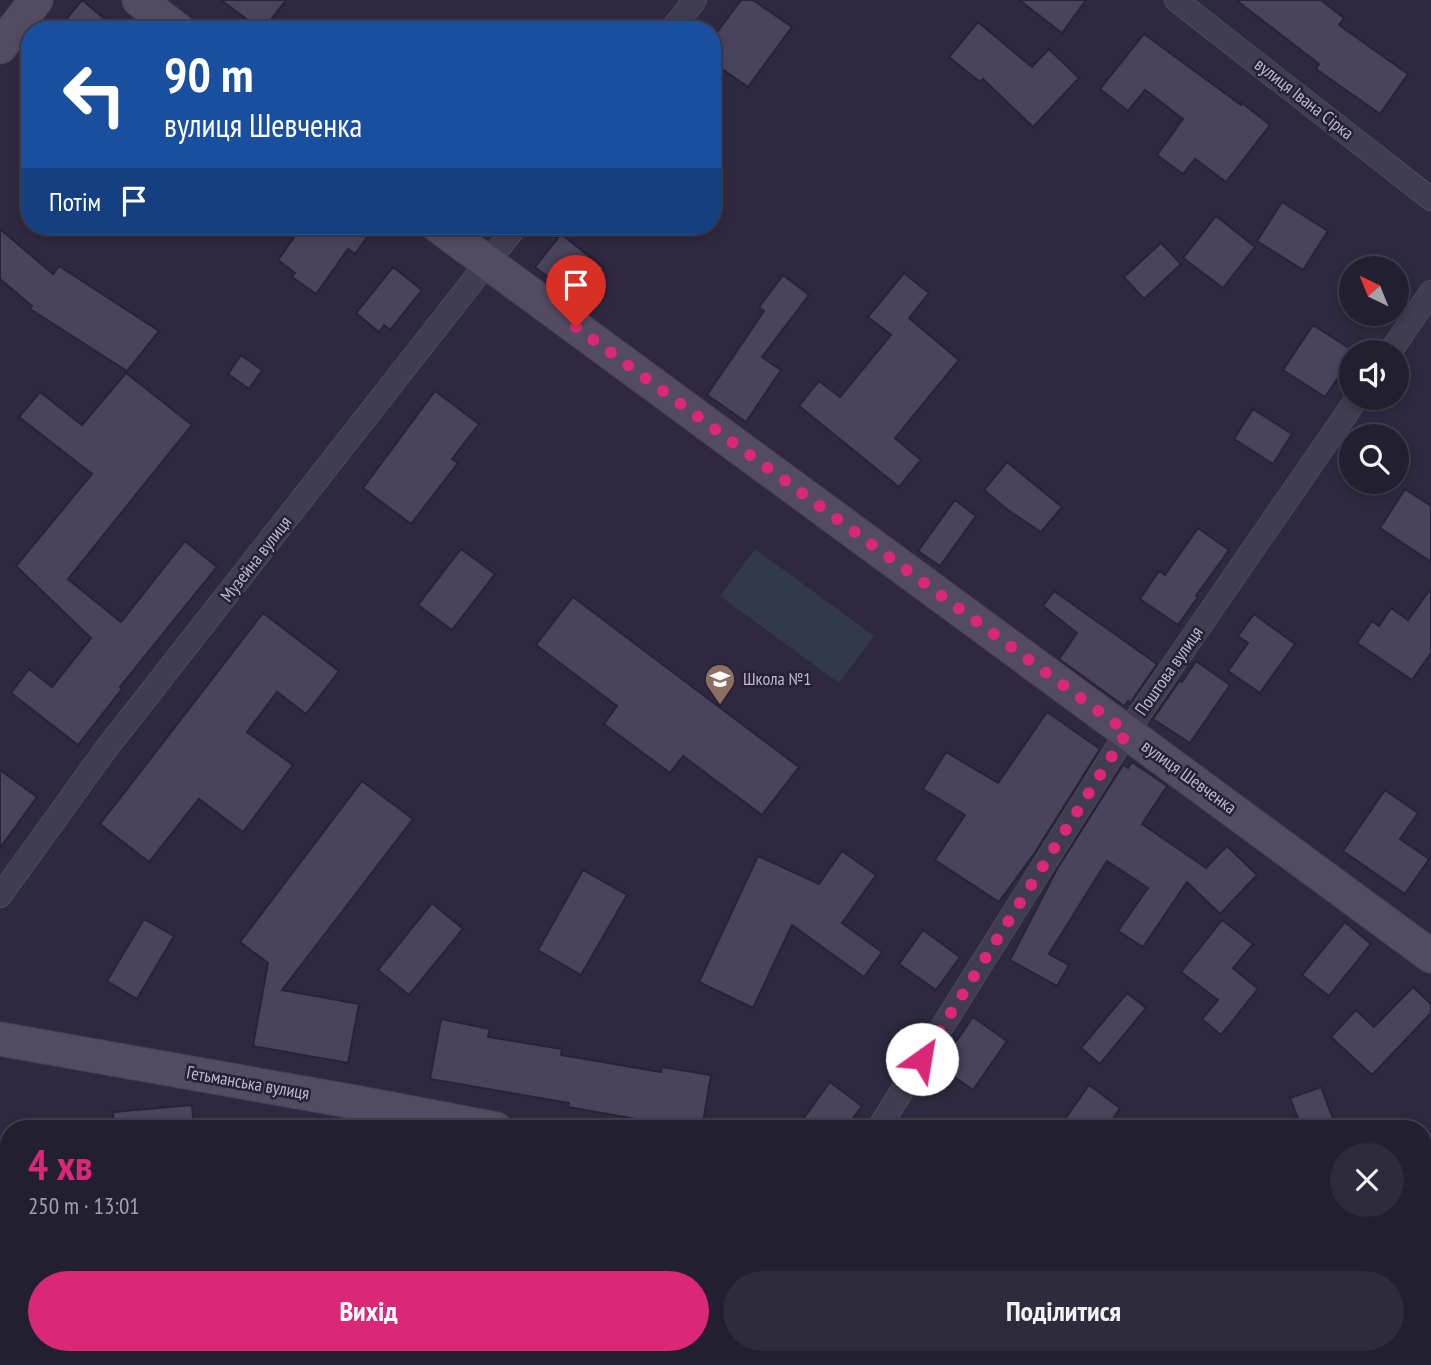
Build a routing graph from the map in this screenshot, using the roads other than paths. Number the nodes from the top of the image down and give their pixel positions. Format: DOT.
graph roads {
  1 [pos="36,0"];
  2 [pos="139,0"];
  3 [pos="695,0"];
  4 [pos="1177,0"];
  5 [pos="166,21"];
  6 [pos="678,21"];
  7 [pos="0,47"];
  8 [pos="1431,199"];
  9 [pos="450,235"];
  10 [pos="509,235"];
  11 [pos="487,263"];
  12 [pos="1431,292"];
  13 [pos="1398,340"];
  14 [pos="1349,410"];
  15 [pos="1127,732"];
  16 [pos="0,896"];
  17 [pos="1431,956"];
  18 [pos="0,1039"];
  19 [pos="449,1120"];
  20 [pos="884,1120"];
  1 -- 7 [label="street"];
  2 -- 5 [label="street"];
  3 -- 6 [label="street"];
  4 -- 8 [label="street, вулиця Івана Сірка"];
  9 -- 11 [label="street, вулиця Шевченка"];
  10 -- 11 [label="street, Музейна вулиця"];
  11 -- 15 [label="street, вулиця Шевченка"];
  11 -- 16 [label="street, Музейна вулиця"];
  12 -- 13 [label="street"];
  14 -- 15 [label="street, Поштова вулиця"];
  15 -- 17 [label="street, вулиця Шевченка"];
  15 -- 20 [label="street, Поштова вулиця"];
  18 -- 19 [label="street, Гетьманська вулиця"];
}
